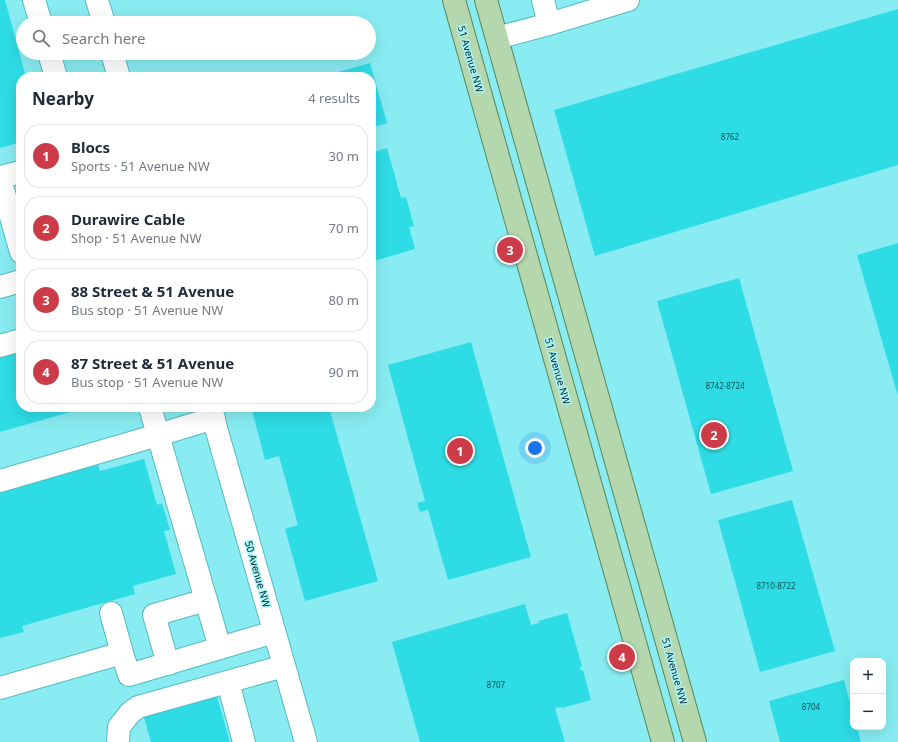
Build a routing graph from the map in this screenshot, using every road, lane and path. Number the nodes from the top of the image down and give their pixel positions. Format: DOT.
graph roads {
  1 [pos="34,0"];
  2 [pos="97,0"];
  3 [pos="454,0"];
  4 [pos="486,0"];
  5 [pos="543,0"];
  6 [pos="628,0"];
  7 [pos="39,16"];
  8 [pos="102,16"];
  9 [pos="549,24"];
  10 [pos="497,38"];
  11 [pos="51,60"];
  12 [pos="114,60"];
  13 [pos="55,72"];
  14 [pos="117,72"];
  15 [pos="16,173"];
  16 [pos="0,178"];
  17 [pos="16,234"];
  18 [pos="16,282"];
  19 [pos="0,287"];
  20 [pos="16,341"];
  21 [pos="0,346"];
  22 [pos="151,412"];
  23 [pos="212,413"];
  24 [pos="158,435"];
  25 [pos="4,479"];
  26 [pos="206,600"];
  27 [pos="111,613"];
  28 [pos="274,632"];
  29 [pos="220,648"];
  30 [pos="122,653"];
  31 [pos="168,664"];
  32 [pos="284,666"];
  33 [pos="228,682"];
  34 [pos="0,688"];
  35 [pos="118,742"];
  36 [pos="244,742"];
  37 [pos="306,742"];
  38 [pos="663,742"];
  39 [pos="695,742"];
  1 -- 7 [label="street"];
  2 -- 8 [label="street"];
  3 -- 38 [label="main road, 51 Avenue NW"];
  4 -- 10 [label="main road, 51 Avenue NW"];
  5 -- 9 [label="street"];
  6 -- 9 [label="street"];
  9 -- 10 [label="street"];
  10 -- 39 [label="main road, 51 Avenue NW"];
  11 -- 13 [label="street"];
  12 -- 14 [label="street"];
  15 -- 16 [label="street"];
  16 -- 17 [label="street"];
  18 -- 19 [label="street"];
  20 -- 21 [label="street"];
  22 -- 24 [label="street"];
  23 -- 24 [label="street"];
  23 -- 28 [label="street, 50 Avenue NW"];
  24 -- 25 [label="street"];
  24 -- 26 [label="street"];
  26 -- 29 [label="street"];
  26 -- 31 [label="street"];
  27 -- 30 [label="street"];
  28 -- 29 [label="street"];
  28 -- 32 [label="street, 50 Avenue NW"];
  29 -- 31 [label="street"];
  30 -- 31 [label="street"];
  30 -- 34 [label="street"];
  32 -- 33 [label="street"];
  32 -- 37 [label="street, 50 Avenue NW"];
  33 -- 35 [label="street"];
  33 -- 36 [label="street"];
}
